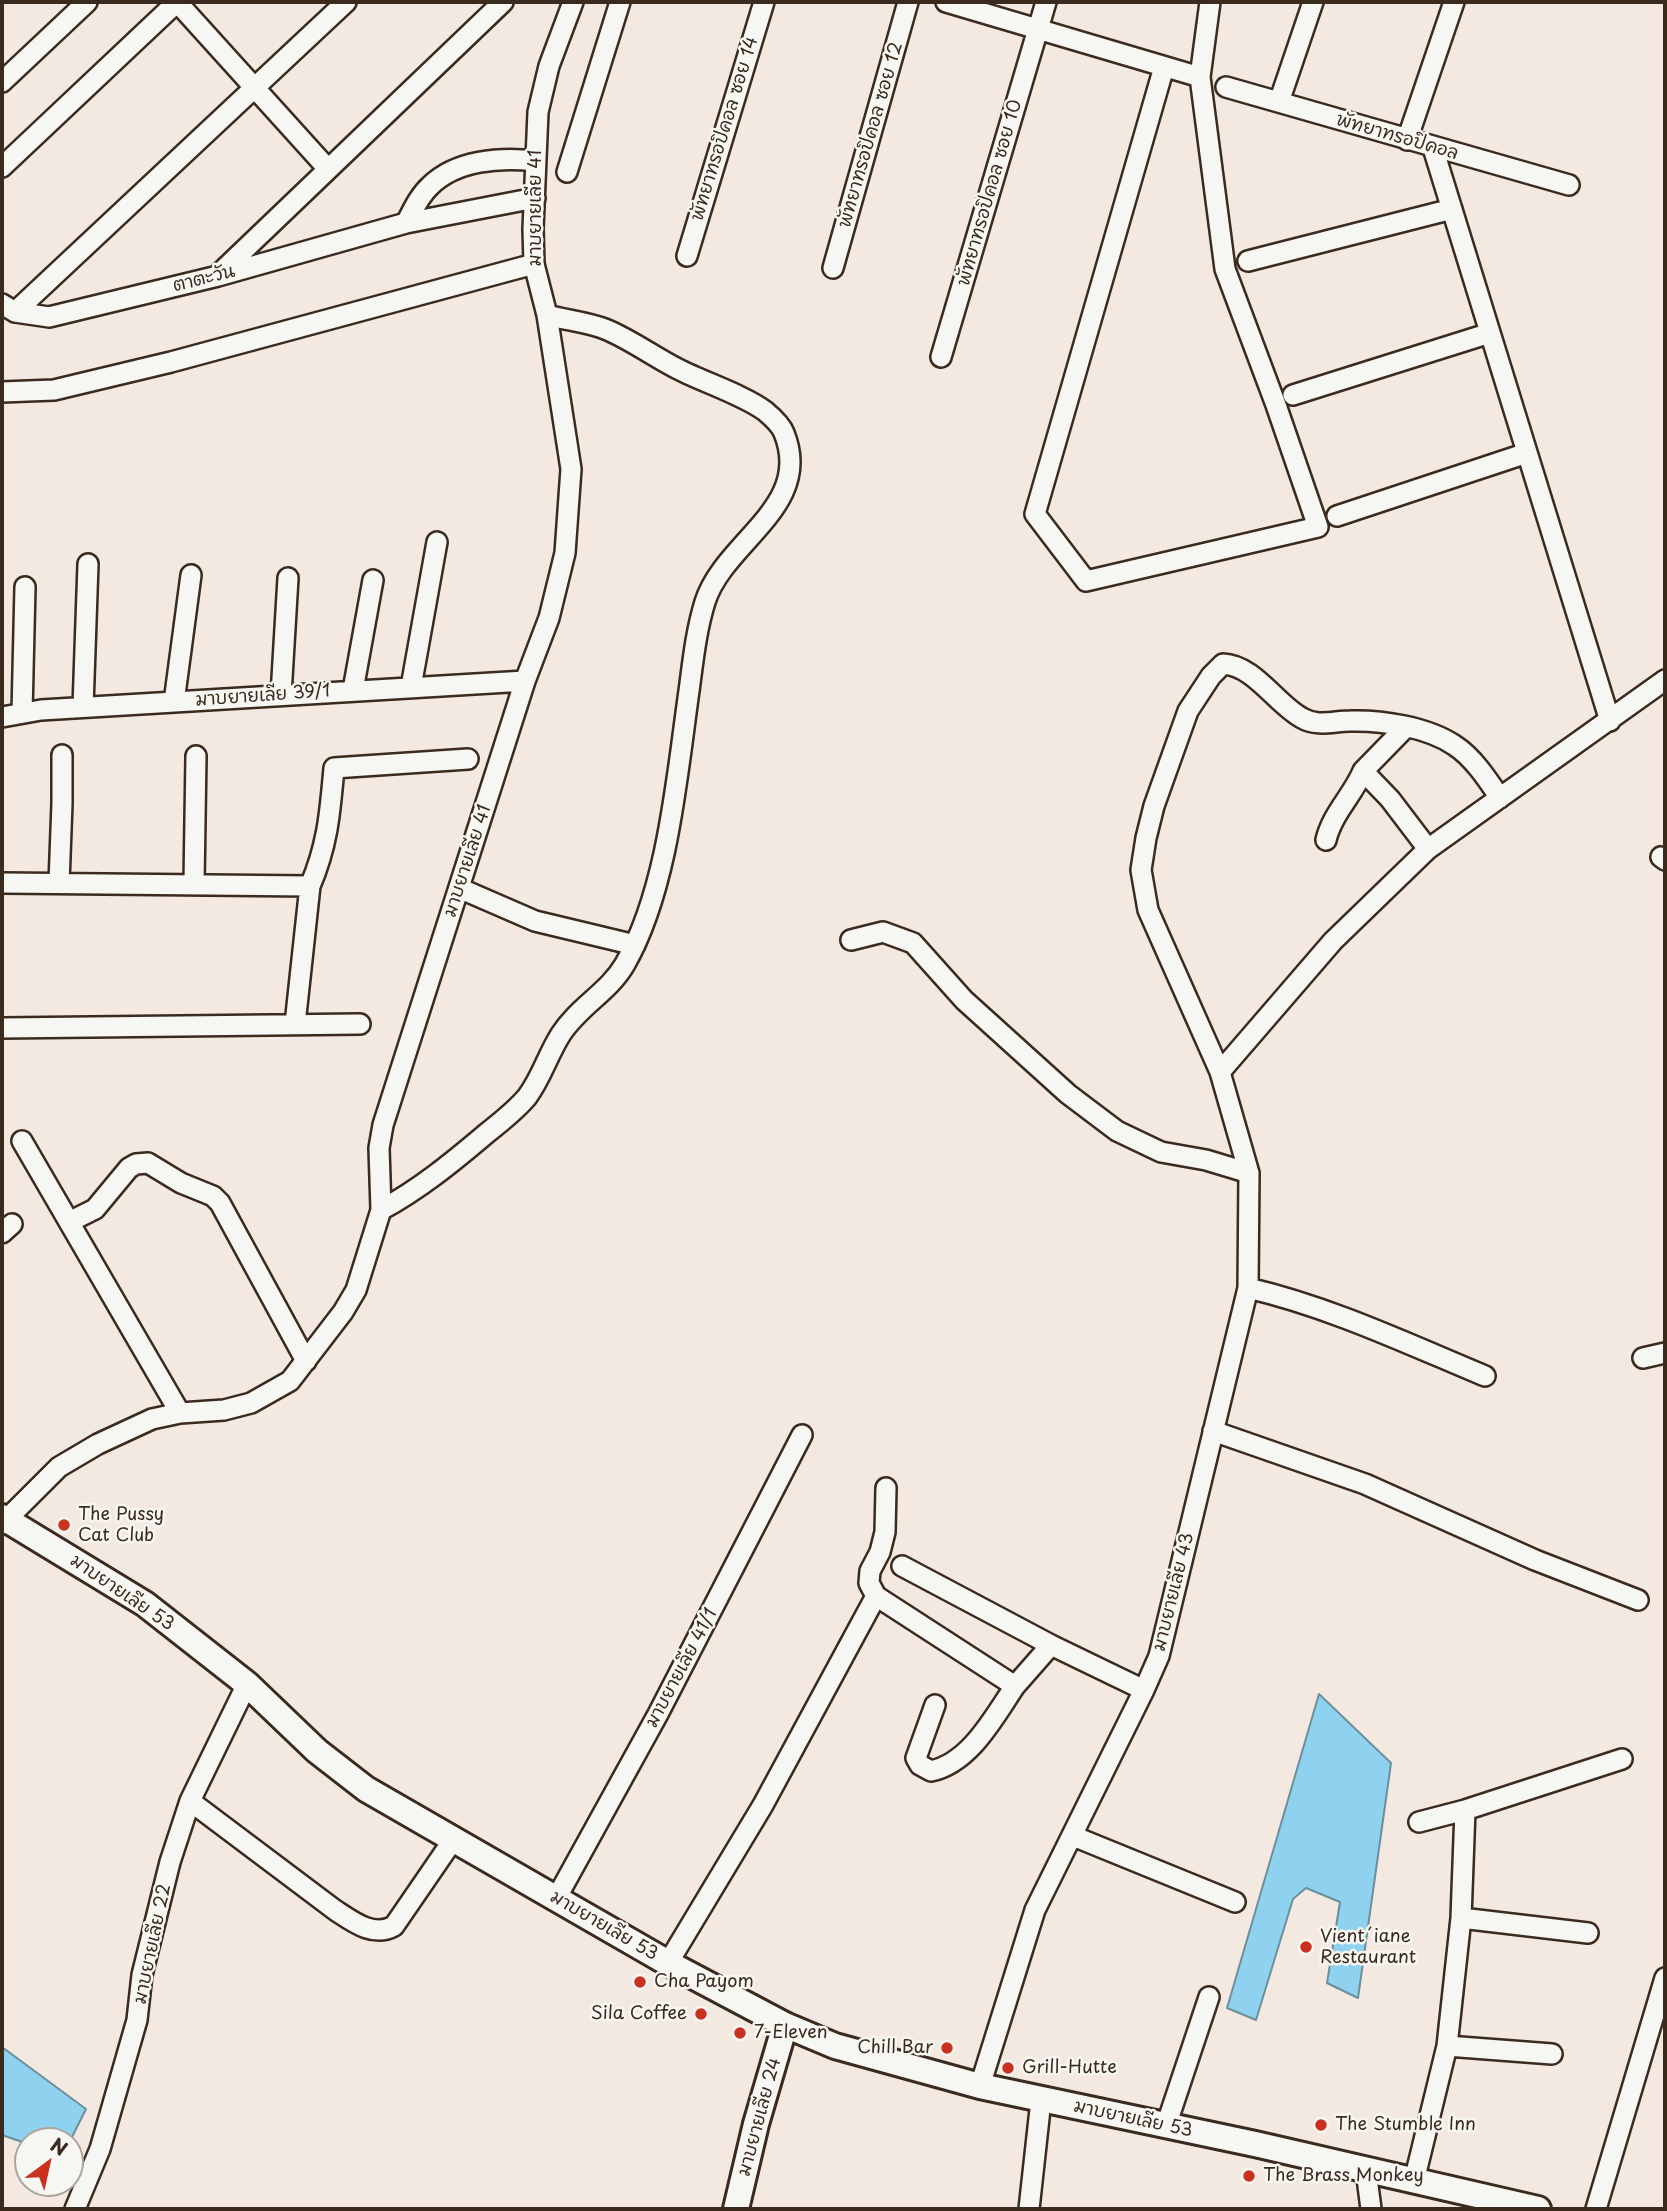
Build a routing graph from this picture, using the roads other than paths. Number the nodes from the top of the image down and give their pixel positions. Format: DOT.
graph roads {
  1 [pos="87,2"];
  2 [pos="177,2"];
  3 [pos="346,2"];
  4 [pos="503,2"];
  5 [pos="573,2"];
  6 [pos="620,2"];
  7 [pos="764,2"];
  8 [pos="908,2"];
  9 [pos="946,2"];
  10 [pos="1046,2"];
  11 [pos="1210,2"];
  12 [pos="1313,2"];
  13 [pos="1454,2"];
  14 [pos="1038,29"];
  15 [pos="1164,67"];
  16 [pos="1200,77"];
  17 [pos="2,82"];
  18 [pos="1226,87"];
  19 [pos="255,88"];
  20 [pos="1279,102"];
  21 [pos="1407,140"];
  22 [pos="1433,148"];
  23 [pos="535,161"];
  24 [pos="2,167"];
  25 [pos="328,169"];
  26 [pos="568,172"];
  27 [pos="1569,185"];
  28 [pos="535,198"];
  29 [pos="1452,209"];
  30 [pos="406,223"];
  31 [pos="687,256"];
  32 [pos="1248,261"];
  33 [pos="534,264"];
  34 [pos="833,268"];
  35 [pos="218,276"];
  36 [pos="9,308"];
  37 [pos="547,315"];
  38 [pos="1490,333"];
  39 [pos="941,357"];
  40 [pos="2,392"];
  41 [pos="1293,395"];
  42 [pos="1527,453"];
  43 [pos="1338,516"];
  44 [pos="437,542"];
  45 [pos="89,564"];
  46 [pos="191,575"];
  47 [pos="288,578"];
  48 [pos="373,580"];
  49 [pos="25,587"];
  50 [pos="1665,680"];
  51 [pos="525,681"];
  52 [pos="411,687"];
  53 [pos="353,690"];
  54 [pos="281,695"];
  55 [pos="174,702"];
  56 [pos="83,707"];
  57 [pos="22,713"];
  58 [pos="2,717"];
  59 [pos="1610,721"];
  60 [pos="1405,728"];
  61 [pos="61,755"];
  62 [pos="196,756"];
  63 [pos="468,759"];
  64 [pos="1363,771"];
  65 [pos="1500,798"];
  66 [pos="1326,839"];
  67 [pos="1428,849"];
  68 [pos="2,883"];
  69 [pos="59,883"];
  70 [pos="194,883"];
  71 [pos="310,886"];
  72 [pos="459,888"];
  73 [pos="852,940"];
  74 [pos="635,945"];
  75 [pos="295,1024"];
  76 [pos="360,1024"];
  77 [pos="2,1028"];
  78 [pos="1220,1072"];
  79 [pos="22,1141"];
  80 [pos="1249,1173"];
  81 [pos="381,1210"];
  82 [pos="69,1222"];
  83 [pos="1248,1288"];
  84 [pos="1665,1353"];
  85 [pos="1643,1358"];
  86 [pos="306,1361"];
  87 [pos="1485,1376"];
  88 [pos="180,1413"];
  89 [pos="1213,1430"];
  90 [pos="802,1435"];
  91 [pos="886,1488"];
  92 [pos="3,1520"];
  93 [pos="902,1566"];
  94 [pos="876,1596"];
  95 [pos="1639,1600"];
  96 [pos="1051,1645"];
  97 [pos="247,1684"];
  98 [pos="1015,1686"];
  99 [pos="1144,1690"];
  100 [pos="935,1705"];
  101 [pos="1622,1759"];
  102 [pos="190,1801"];
  103 [pos="1465,1810"];
  104 [pos="1419,1822"];
  105 [pos="1073,1836"];
  106 [pos="453,1840"];
  107 [pos="556,1897"];
  108 [pos="1235,1902"];
  109 [pos="1461,1918"];
  110 [pos="1588,1933"];
  111 [pos="668,1963"];
  112 [pos="1665,1978"];
  113 [pos="1209,1997"];
  114 [pos="785,2025"];
  115 [pos="1447,2046"];
  116 [pos="1552,2054"];
  117 [pos="980,2086"];
  118 [pos="1041,2100"];
  119 [pos="1166,2126"];
  120 [pos="1366,2170"];
  121 [pos="1414,2181"];
  122 [pos="75,2209"];
  123 [pos="736,2209"];
  124 [pos="1029,2209"];
  125 [pos="1371,2209"];
  126 [pos="1538,2209"];
  127 [pos="1597,2209"];
  1 -- 17 [label="street"];
  2 -- 19 [label="street"];
  2 -- 24 [label="street"];
  3 -- 19 [label="street"];
  4 -- 25 [label="street"];
  5 -- 23 [label="street, มาบยายเลีย 41"];
  6 -- 26 [label="street"];
  7 -- 31 [label="street, พัทยาทรอปิคอล ซอย 14"];
  8 -- 34 [label="street, พัทยาทรอปิคอล ซอย 12"];
  9 -- 14 [label="street"];
  10 -- 14 [label="street, พัทยาทรอปิคอล ซอย 10"];
  11 -- 16 [label="street"];
  12 -- 20 [label="street"];
  13 -- 21 [label="street"];
  14 -- 15 [label="street"];
  14 -- 39 [label="street, พัทยาทรอปิคอล ซอย 10"];
  15 -- 16 [label="street"];
  15 -- 16 [label="street"];
  18 -- 20 [label="street, พัทยาทรอปิคอล"];
  19 -- 25 [label="street"];
  19 -- 36 [label="street"];
  20 -- 21 [label="street, พัทยาทรอปิคอล"];
  21 -- 22 [label="street, พัทยาทรอปิคอล"];
  22 -- 27 [label="street, พัทยาทรอปิคอล"];
  22 -- 29 [label="street"];
  23 -- 28 [label="street, มาบยายเลีย 41"];
  23 -- 30 [label="street"];
  25 -- 35 [label="street"];
  28 -- 30 [label="street, ตาตะวัน"];
  28 -- 33 [label="street, มาบยายเลีย 41"];
  29 -- 32 [label="street"];
  29 -- 38 [label="street"];
  30 -- 35 [label="street, ตาตะวัน"];
  33 -- 37 [label="street, มาบยายเลีย 41"];
  33 -- 40 [label="street"];
  35 -- 36 [label="street, ตาตะวัน"];
  37 -- 51 [label="street, มาบยายเลีย 41"];
  37 -- 74 [label="street"];
  38 -- 41 [label="street"];
  38 -- 42 [label="street"];
  42 -- 43 [label="street"];
  42 -- 59 [label="street"];
  44 -- 52 [label="street"];
  45 -- 56 [label="street"];
  46 -- 55 [label="street"];
  47 -- 54 [label="street"];
  48 -- 53 [label="street"];
  49 -- 57 [label="street"];
  50 -- 59 [label="street"];
  51 -- 52 [label="street, มาบยายเลีย 39/1"];
  51 -- 72 [label="street, มาบยายเลีย 41"];
  52 -- 53 [label="street, มาบยายเลีย 39/1"];
  53 -- 54 [label="street, มาบยายเลีย 39/1"];
  54 -- 55 [label="street, มาบยายเลีย 39/1"];
  55 -- 56 [label="street, มาบยายเลีย 39/1"];
  56 -- 57 [label="street, มาบยายเลีย 39/1"];
  57 -- 58 [label="street, มาบยายเลีย 39/1"];
  59 -- 65 [label="street"];
  60 -- 64 [label="street"];
  60 -- 65 [label="street"];
  60 -- 78 [label="street, มาบยายเลีย 43"];
  61 -- 69 [label="street"];
  62 -- 70 [label="street"];
  63 -- 71 [label="street"];
  64 -- 66 [label="street"];
  64 -- 67 [label="street"];
  65 -- 67 [label="street"];
  67 -- 78 [label="street"];
  68 -- 69 [label="street"];
  69 -- 70 [label="street"];
  70 -- 71 [label="street"];
  71 -- 75 [label="street"];
  72 -- 74 [label="street"];
  72 -- 81 [label="street, มาบยายเลีย 41"];
  73 -- 80 [label="street"];
  74 -- 81 [label="street"];
  75 -- 76 [label="street"];
  75 -- 77 [label="street"];
  78 -- 80 [label="street, มาบยายเลีย 43"];
  79 -- 82 [label="street"];
  80 -- 83 [label="street, มาบยายเลีย 43"];
  81 -- 86 [label="street, มาบยายเลีย 41"];
  82 -- 86 [label="street"];
  82 -- 88 [label="street"];
  83 -- 87 [label="street"];
  83 -- 89 [label="street, มาบยายเลีย 43"];
  84 -- 85 [label="street"];
  86 -- 88 [label="street, มาบยายเลีย 41"];
  88 -- 92 [label="street, มาบยายเลีย 41"];
  89 -- 95 [label="street"];
  89 -- 99 [label="street, มาบยายเลีย 43"];
  90 -- 107 [label="street, มาบยายเลีย 41/1"];
  91 -- 94 [label="street"];
  92 -- 97 [label="street, มาบยายเลีย 53"];
  93 -- 96 [label="street"];
  94 -- 98 [label="street"];
  94 -- 111 [label="street"];
  96 -- 98 [label="street"];
  96 -- 99 [label="street"];
  97 -- 102 [label="street, มาบยายเลีย 22"];
  97 -- 106 [label="street, มาบยายเลีย 53"];
  98 -- 100 [label="street"];
  99 -- 105 [label="street, มาบยายเลีย 43"];
  101 -- 103 [label="street"];
  102 -- 106 [label="street"];
  102 -- 122 [label="street, มาบยายเลีย 22"];
  103 -- 104 [label="street"];
  103 -- 109 [label="street"];
  105 -- 108 [label="street"];
  105 -- 117 [label="street, มาบยายเลีย 43"];
  106 -- 107 [label="street, มาบยายเลีย 53"];
  107 -- 111 [label="street, มาบยายเลีย 53"];
  109 -- 110 [label="street"];
  109 -- 115 [label="street"];
  111 -- 114 [label="street, มาบยายเลีย 53"];
  112 -- 127 [label="street"];
  113 -- 119 [label="street"];
  114 -- 117 [label="street, มาบยายเลีย 53"];
  114 -- 123 [label="street, มาบยายเลีย 24"];
  115 -- 116 [label="street"];
  115 -- 121 [label="street"];
  117 -- 118 [label="street, มาบยายเลีย 53"];
  118 -- 119 [label="street, มาบยายเลีย 53"];
  118 -- 124 [label="street"];
  119 -- 120 [label="street, มาบยายเลีย 53"];
  120 -- 121 [label="street, มาบยายเลีย 53"];
  120 -- 125 [label="street"];
  121 -- 126 [label="street, มาบยายเลีย 53"];
}
